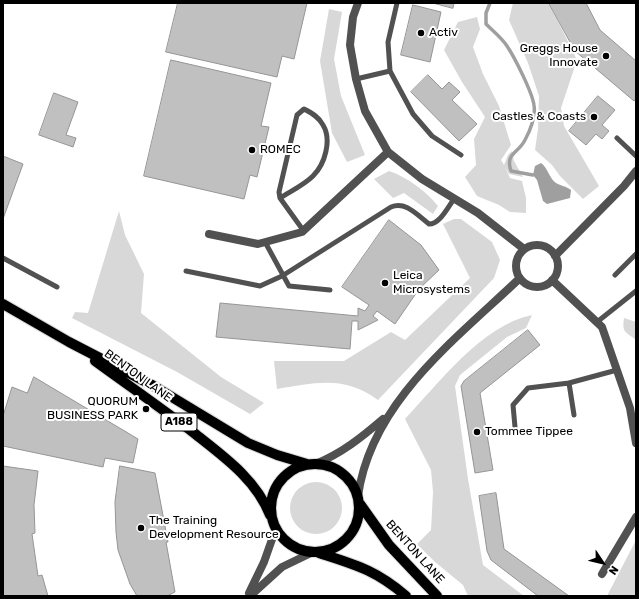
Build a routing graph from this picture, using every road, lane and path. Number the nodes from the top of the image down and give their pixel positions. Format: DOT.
graph roads {
  1 [pos="358,3"];
  2 [pos="397,3"];
  3 [pos="390,71"];
  4 [pos="356,79"];
  5 [pos="617,138"];
  6 [pos="388,152"];
  7 [pos="461,155"];
  8 [pos="636,156"];
  9 [pos="636,171"];
  10 [pos="280,198"];
  11 [pos="454,199"];
  12 [pos="303,230"];
  13 [pos="209,234"];
  14 [pos="265,242"];
  15 [pos="524,249"];
  16 [pos="636,254"];
  17 [pos="555,256"];
  18 [pos="3,258"];
  19 [pos="186,272"];
  20 [pos="615,275"];
  21 [pos="282,276"];
  22 [pos="520,278"];
  23 [pos="552,280"];
  24 [pos="57,287"];
  25 [pos="330,290"];
  26 [pos="636,293"];
  27 [pos="3,304"];
  28 [pos="597,322"];
  29 [pos="69,342"];
  30 [pos="617,370"];
  31 [pos="569,383"];
  32 [pos="574,415"];
  33 [pos="387,416"];
  34 [pos="516,427"];
  35 [pos="636,441"];
  36 [pos="311,464"];
  37 [pos="359,500"];
  38 [pos="636,517"];
  39 [pos="272,518"];
  40 [pos="276,528"];
  41 [pos="315,553"];
  42 [pos="602,574"];
  43 [pos="249,596"];
  44 [pos="406,596"];
  45 [pos="437,596"];
  1 -- 4 [label="street"];
  2 -- 3 [label="lane"];
  3 -- 4 [label="lane"];
  3 -- 7 [label="lane"];
  4 -- 6 [label="street"];
  5 -- 8 [label="lane"];
  6 -- 11 [label="street"];
  6 -- 12 [label="street"];
  9 -- 17 [label="street"];
  10 -- 10 [label="lane"];
  10 -- 12 [label="lane"];
  11 -- 15 [label="street"];
  11 -- 21 [label="lane"];
  12 -- 14 [label="street"];
  13 -- 14 [label="street"];
  14 -- 21 [label="lane"];
  15 -- 17 [label="street"];
  15 -- 22 [label="street"];
  16 -- 20 [label="lane"];
  17 -- 23 [label="street"];
  18 -- 24 [label="lane"];
  19 -- 21 [label="lane"];
  21 -- 25 [label="lane"];
  22 -- 23 [label="street"];
  22 -- 33 [label="street"];
  23 -- 28 [label="street"];
  26 -- 28 [label="lane"];
  27 -- 29 [label="main road, BENTON LANE / A188"];
  28 -- 30 [label="street"];
  29 -- 36 [label="main road, BENTON LANE / A188"];
  29 -- 39 [label="main road, BENTON LANE / A188"];
  30 -- 31 [label="lane"];
  30 -- 35 [label="street"];
  31 -- 32 [label="lane"];
  31 -- 34 [label="lane"];
  33 -- 36 [label="street"];
  33 -- 37 [label="street"];
  36 -- 37 [label="main road, A188"];
  36 -- 39 [label="main road, A188"];
  37 -- 41 [label="main road"];
  37 -- 45 [label="main road, BENTON LANE / A188"];
  38 -- 42 [label="street"];
  39 -- 40 [label="main road, A188"];
  40 -- 41 [label="main road, A188"];
  40 -- 43 [label="street"];
  41 -- 43 [label="street"];
  41 -- 44 [label="main road, A188"];
}
